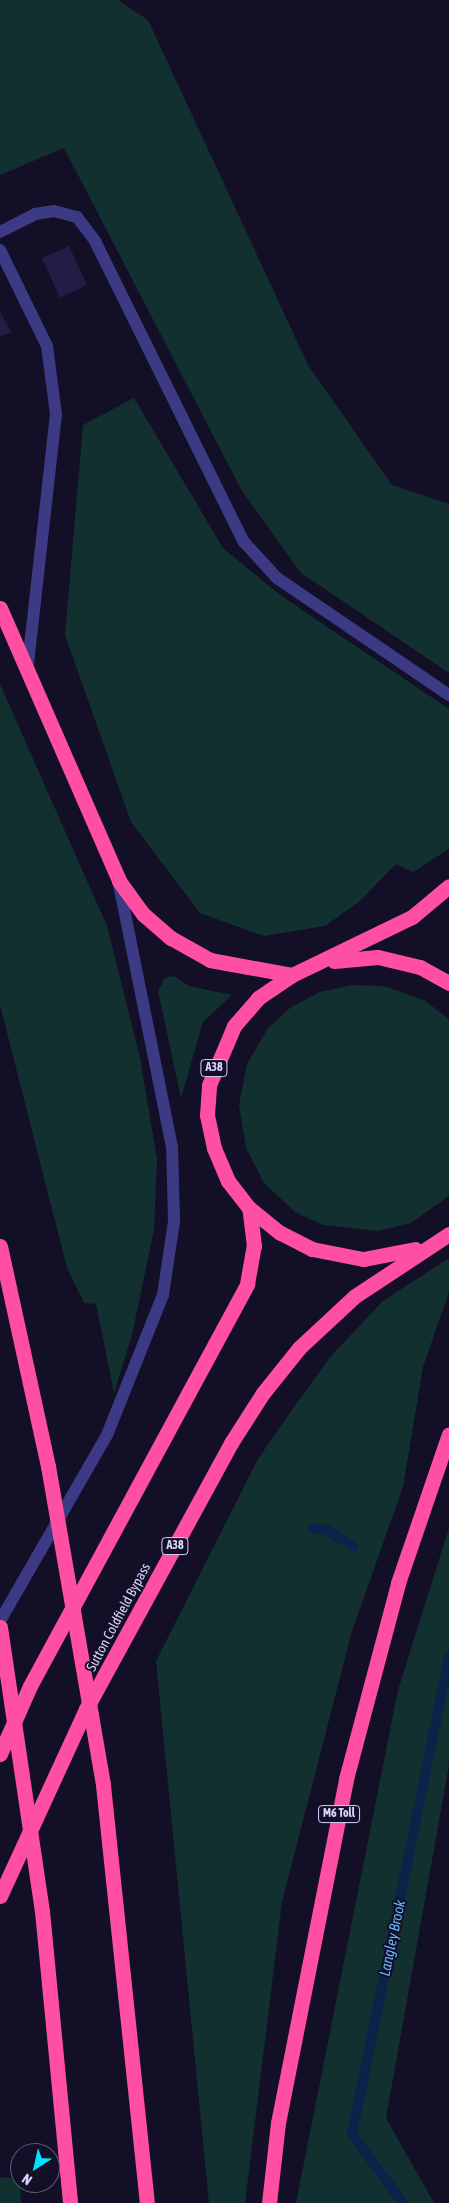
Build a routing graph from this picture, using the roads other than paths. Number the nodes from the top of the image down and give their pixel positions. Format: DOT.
graph roads {
  1 [pos="0,232"];
  2 [pos="0,250"];
  3 [pos="0,608"];
  4 [pos="27,672"];
  5 [pos="449,695"];
  6 [pos="119,880"];
  7 [pos="449,886"];
  8 [pos="318,964"];
  9 [pos="292,975"];
  10 [pos="449,983"];
  11 [pos="249,1208"];
  12 [pos="449,1234"];
  13 [pos="0,1246"];
  14 [pos="421,1248"];
  15 [pos="449,1434"];
  16 [pos="0,1621"];
  17 [pos="0,1627"];
  18 [pos="0,1754"];
  19 [pos="0,1896"];
  20 [pos="70,2203"];
  21 [pos="146,2203"];
  22 [pos="269,2203"];
  1 -- 5 [label="lane"];
  2 -- 4 [label="lane"];
  3 -- 4 [label="highway"];
  4 -- 6 [label="highway"];
  6 -- 9 [label="highway"];
  6 -- 16 [label="lane"];
  7 -- 8 [label="highway, Sutton Coldfield Bypass / A38"];
  8 -- 9 [label="highway, Sutton Coldfield Bypass / A38"];
  8 -- 10 [label="highway, Sutton Coldfield Bypass / A38"];
  9 -- 11 [label="highway, Sutton Coldfield Bypass / A38"];
  11 -- 14 [label="highway, Sutton Coldfield Bypass / A38"];
  11 -- 18 [label="highway"];
  12 -- 14 [label="highway, Sutton Coldfield Bypass / A38"];
  13 -- 21 [label="highway, bridge"];
  14 -- 19 [label="highway, Sutton Coldfield Bypass / A38"];
  15 -- 22 [label="highway, M6 Toll"];
  17 -- 20 [label="highway, bridge"];
}
